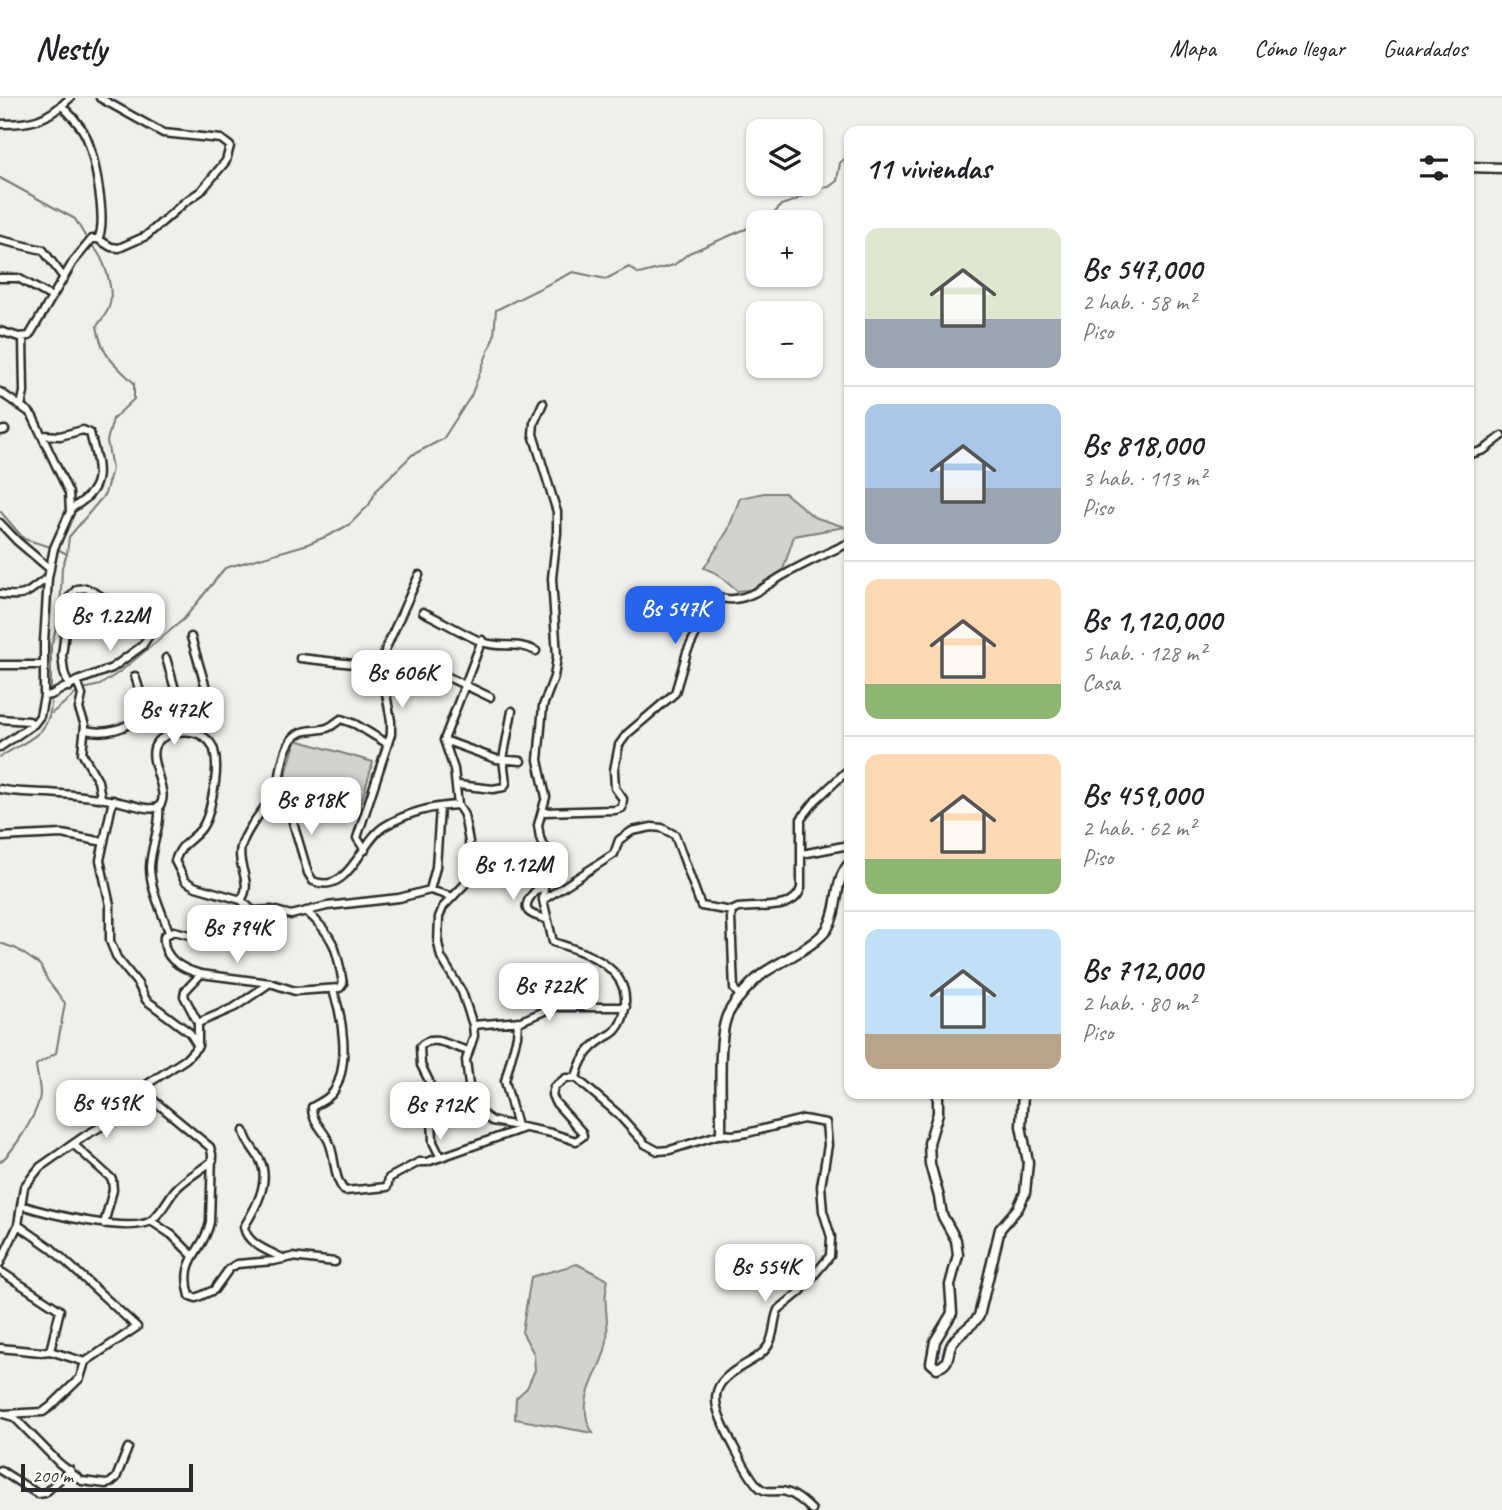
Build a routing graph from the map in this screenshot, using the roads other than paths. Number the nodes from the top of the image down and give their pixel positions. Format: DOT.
graph roads {
  1 [pos="70,98"];
  2 [pos="100,98"];
  3 [pos="62,106"];
  4 [pos="0,124"];
  5 [pos="1474,167"];
  6 [pos="1502,167"];
  7 [pos="98,239"];
  8 [pos="0,240"];
  9 [pos="0,278"];
  10 [pos="64,278"];
  11 [pos="52,297"];
  12 [pos="0,331"];
  13 [pos="23,338"];
  14 [pos="0,392"];
  15 [pos="543,403"];
  16 [pos="21,406"];
  17 [pos="42,435"];
  18 [pos="1502,436"];
  19 [pos="1474,453"];
  20 [pos="70,509"];
  21 [pos="0,523"];
  22 [pos="844,545"];
  23 [pos="50,569"];
  24 [pos="419,575"];
  25 [pos="48,578"];
  26 [pos="0,594"];
  27 [pos="423,612"];
  28 [pos="191,637"];
  29 [pos="482,640"];
  30 [pos="536,651"];
  31 [pos="166,659"];
  32 [pos="300,659"];
  33 [pos="44,664"];
  34 [pos="0,665"];
  35 [pos="381,666"];
  36 [pos="135,676"];
  37 [pos="78,683"];
  38 [pos="463,685"];
  39 [pos="69,687"];
  40 [pos="44,696"];
  41 [pos="490,696"];
  42 [pos="180,706"];
  43 [pos="512,711"];
  44 [pos="147,714"];
  45 [pos="0,719"];
  46 [pos="34,724"];
  47 [pos="85,730"];
  48 [pos="187,731"];
  49 [pos="444,740"];
  50 [pos="388,744"];
  51 [pos="0,747"];
  52 [pos="503,759"];
  53 [pos="521,761"];
  54 [pos="844,773"];
  55 [pos="458,785"];
  56 [pos="0,789"];
  57 [pos="101,797"];
  58 [pos="280,799"];
  59 [pos="113,800"];
  60 [pos="458,804"];
  61 [pos="159,806"];
  62 [pos="440,807"];
  63 [pos="543,812"];
  64 [pos="0,837"];
  65 [pos="104,842"];
  66 [pos="844,846"];
  67 [pos="365,850"];
  68 [pos="802,854"];
  69 [pos="844,871"];
  70 [pos="544,886"];
  71 [pos="430,890"];
  72 [pos="453,897"];
  73 [pos="241,900"];
  74 [pos="543,900"];
  75 [pos="253,911"];
  76 [pos="306,911"];
  77 [pos="732,911"];
  78 [pos="546,919"];
  79 [pos="169,932"];
  80 [pos="201,974"];
  81 [pos="270,984"];
  82 [pos="333,990"];
  83 [pos="741,997"];
  84 [pos="626,1007"];
  85 [pos="518,1021"];
  86 [pos="198,1023"];
  87 [pos="472,1025"];
  88 [pos="198,1046"];
  89 [pos="469,1051"];
  90 [pos="576,1078"];
  91 [pos="141,1090"];
  92 [pos="938,1099"];
  93 [pos="1023,1099"];
  94 [pos="517,1126"];
  95 [pos="526,1127"];
  96 [pos="244,1131"];
  97 [pos="721,1134"];
  98 [pos="73,1144"];
  99 [pos="440,1156"];
  100 [pos="213,1160"];
  101 [pos="21,1205"];
  102 [pos="151,1221"];
  103 [pos="104,1224"];
  104 [pos="18,1225"];
  105 [pos="193,1256"];
  106 [pos="284,1259"];
  107 [pos="335,1262"];
  108 [pos="0,1263"];
  109 [pos="0,1271"];
  110 [pos="0,1348"];
  111 [pos="50,1351"];
  112 [pos="85,1362"];
  113 [pos="3,1414"];
  114 [pos="128,1448"];
  115 [pos="0,1470"];
  116 [pos="70,1470"];
  117 [pos="812,1510"];
  1 -- 3 [label="street"];
  2 -- 7 [label="street"];
  3 -- 4 [label="street"];
  3 -- 7 [label="street"];
  5 -- 6 [label="street"];
  7 -- 10 [label="street"];
  8 -- 10 [label="street"];
  9 -- 11 [label="street"];
  10 -- 11 [label="street"];
  11 -- 13 [label="street"];
  12 -- 13 [label="street"];
  13 -- 16 [label="street"];
  14 -- 16 [label="street"];
  15 -- 63 [label="street"];
  16 -- 17 [label="street"];
  17 -- 20 [label="street"];
  17 -- 20 [label="street"];
  18 -- 19 [label="street"];
  20 -- 23 [label="street"];
  21 -- 23 [label="street"];
  22 -- 63 [label="street"];
  23 -- 25 [label="street"];
  24 -- 35 [label="street"];
  25 -- 26 [label="street"];
  25 -- 33 [label="street"];
  27 -- 29 [label="street"];
  28 -- 42 [label="street"];
  29 -- 30 [label="street"];
  29 -- 38 [label="street"];
  31 -- 42 [label="street"];
  32 -- 35 [label="street"];
  33 -- 34 [label="street"];
  33 -- 40 [label="street"];
  35 -- 38 [label="street"];
  35 -- 50 [label="street"];
  36 -- 44 [label="street"];
  37 -- 39 [label="street"];
  37 -- 39 [label="street"];
  37 -- 47 [label="street"];
  38 -- 41 [label="street"];
  38 -- 49 [label="street"];
  39 -- 40 [label="street"];
  40 -- 46 [label="street"];
  42 -- 44 [label="street"];
  42 -- 48 [label="street"];
  43 -- 52 [label="street"];
  44 -- 47 [label="street"];
  45 -- 46 [label="street"];
  46 -- 51 [label="street"];
  47 -- 57 [label="street"];
  48 -- 61 [label="street"];
  48 -- 73 [label="street"];
  49 -- 52 [label="street"];
  49 -- 55 [label="street"];
  50 -- 58 [label="street"];
  50 -- 67 [label="street"];
  52 -- 53 [label="street"];
  52 -- 55 [label="street"];
  54 -- 68 [label="street"];
  55 -- 60 [label="street"];
  56 -- 57 [label="street"];
  57 -- 59 [label="street"];
  58 -- 67 [label="street"];
  58 -- 73 [label="street"];
  59 -- 61 [label="street"];
  59 -- 65 [label="street"];
  60 -- 62 [label="street"];
  60 -- 72 [label="street"];
  61 -- 79 [label="street"];
  62 -- 67 [label="street"];
  62 -- 71 [label="street"];
  63 -- 70 [label="street"];
  64 -- 65 [label="street"];
  65 -- 88 [label="street"];
  66 -- 68 [label="street"];
  68 -- 77 [label="street"];
  69 -- 83 [label="street"];
  70 -- 74 [label="street"];
  70 -- 78 [label="street"];
  71 -- 72 [label="street"];
  71 -- 76 [label="street"];
  72 -- 87 [label="street"];
  73 -- 75 [label="street"];
  74 -- 77 [label="street"];
  74 -- 78 [label="street"];
  75 -- 76 [label="street"];
  75 -- 79 [label="street"];
  76 -- 82 [label="street"];
  77 -- 83 [label="street"];
  78 -- 84 [label="street"];
  79 -- 80 [label="street"];
  80 -- 81 [label="street"];
  80 -- 86 [label="street"];
  81 -- 82 [label="street"];
  81 -- 86 [label="street"];
  82 -- 99 [label="street"];
  83 -- 97 [label="street"];
  84 -- 85 [label="street"];
  84 -- 90 [label="street"];
  85 -- 87 [label="street"];
  85 -- 94 [label="street"];
  86 -- 88 [label="street"];
  87 -- 89 [label="street"];
  88 -- 91 [label="street"];
  89 -- 94 [label="street"];
  89 -- 99 [label="street"];
  90 -- 95 [label="street"];
  90 -- 97 [label="street"];
  91 -- 98 [label="street"];
  91 -- 100 [label="street"];
  92 -- 93 [label="street"];
  94 -- 95 [label="street"];
  95 -- 99 [label="street"];
  96 -- 106 [label="street"];
  97 -- 117 [label="street"];
  98 -- 101 [label="street"];
  98 -- 103 [label="street"];
  100 -- 102 [label="street"];
  100 -- 105 [label="street"];
  101 -- 103 [label="street"];
  101 -- 104 [label="street"];
  102 -- 103 [label="street"];
  102 -- 105 [label="street"];
  104 -- 108 [label="street"];
  104 -- 112 [label="street"];
  105 -- 106 [label="street"];
  106 -- 107 [label="street"];
  109 -- 111 [label="street"];
  110 -- 111 [label="street"];
  111 -- 112 [label="street"];
  112 -- 113 [label="street"];
  113 -- 116 [label="street"];
  114 -- 116 [label="street"];
  115 -- 116 [label="street"];
}
